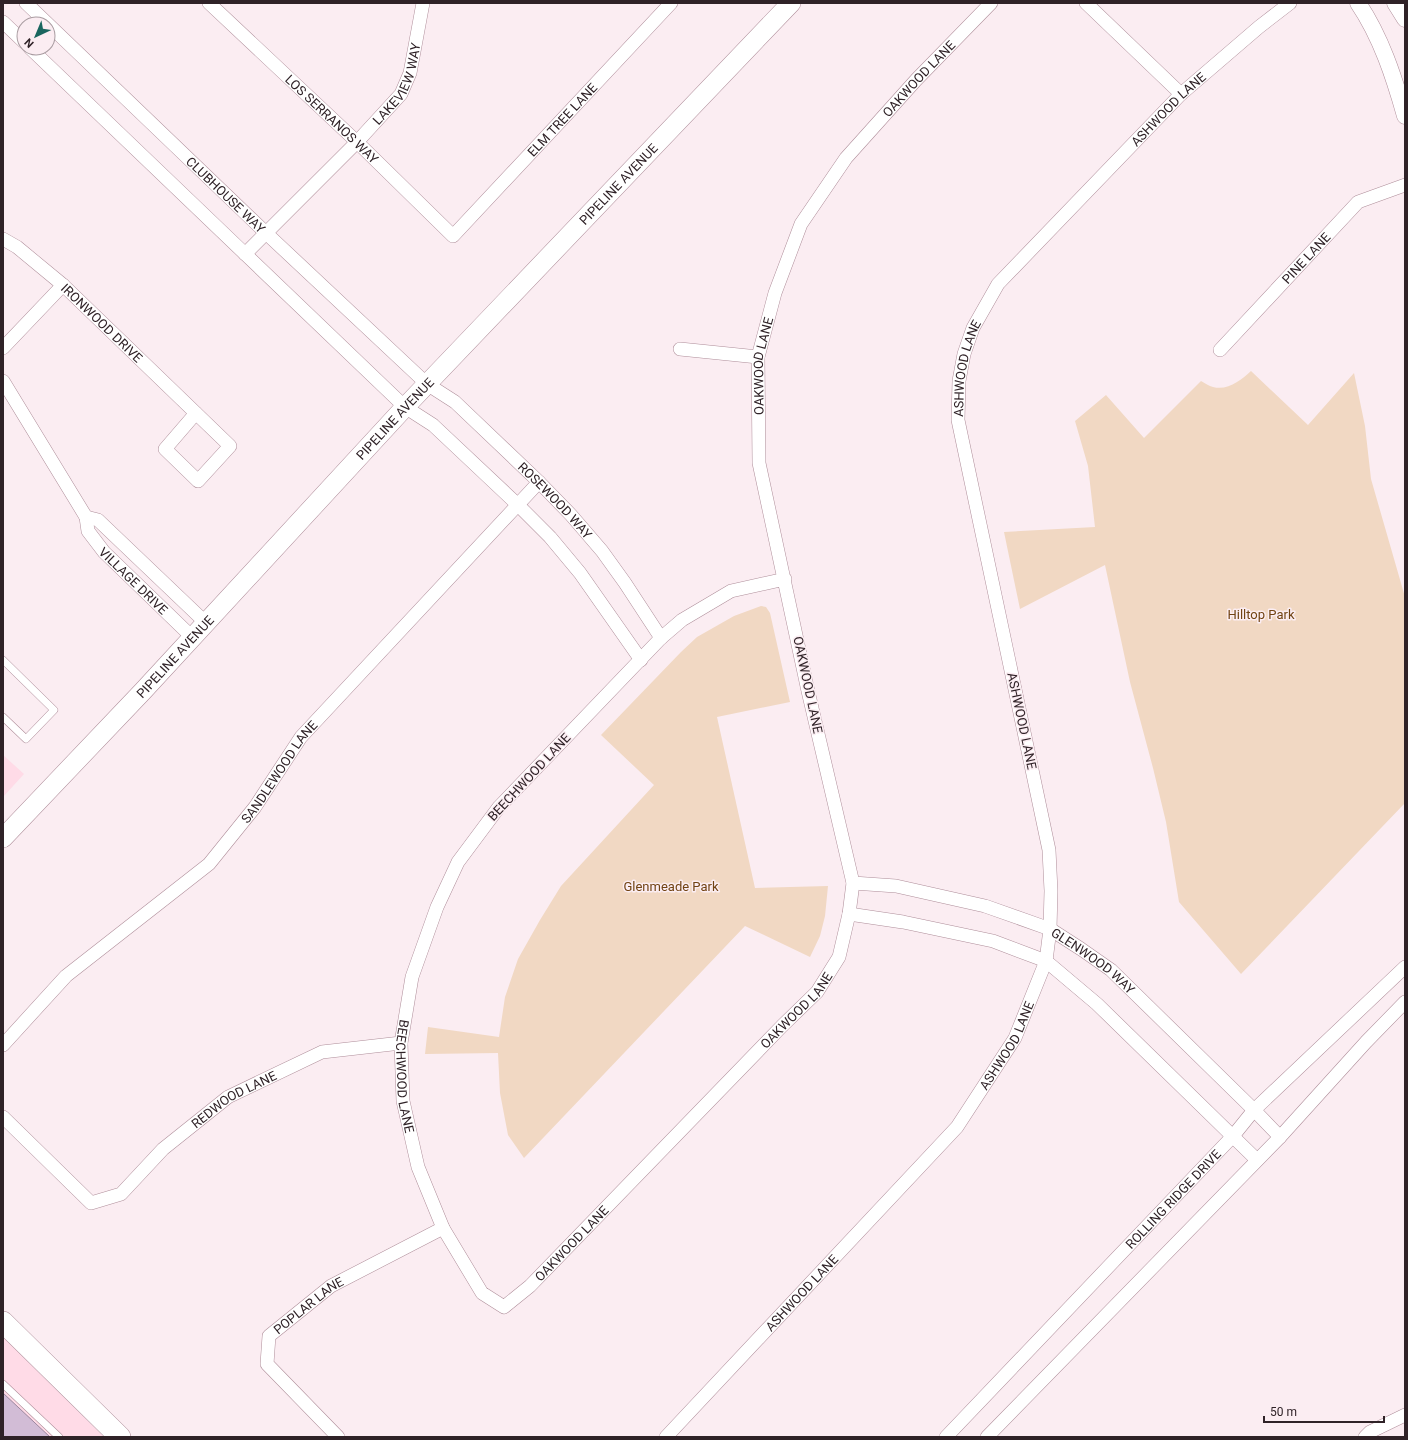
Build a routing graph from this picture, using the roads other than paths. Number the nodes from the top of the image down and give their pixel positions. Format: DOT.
graph roads {
  1 [pos="26,3"];
  2 [pos="210,3"];
  3 [pos="423,3"];
  4 [pos="671,3"];
  5 [pos="791,3"];
  6 [pos="991,3"];
  7 [pos="1086,3"];
  8 [pos="1290,3"];
  9 [pos="1358,3"];
  10 [pos="1395,3"];
  11 [pos="1405,19"];
  12 [pos="3,22"];
  13 [pos="16,34"];
  14 [pos="38,56"];
  15 [pos="1181,94"];
  16 [pos="1405,116"];
  17 [pos="358,142"];
  18 [pos="1405,185"];
  19 [pos="266,233"];
  20 [pos="453,236"];
  21 [pos="3,239"];
  22 [pos="245,254"];
  23 [pos="63,286"];
  24 [pos="3,348"];
  25 [pos="680,349"];
  26 [pos="1220,350"];
  27 [pos="758,357"];
  28 [pos="3,380"];
  29 [pos="427,384"];
  30 [pos="405,406"];
  31 [pos="196,413"];
  32 [pos="539,482"];
  33 [pos="518,505"];
  34 [pos="86,517"];
  35 [pos="157,577"];
  36 [pos="785,579"];
  37 [pos="144,592"];
  38 [pos="205,622"];
  39 [pos="192,637"];
  40 [pos="661,638"];
  41 [pos="3,660"];
  42 [pos="641,660"];
  43 [pos="3,717"];
  44 [pos="3,838"];
  45 [pos="853,883"];
  46 [pos="849,914"];
  47 [pos="1050,929"];
  48 [pos="1046,961"];
  49 [pos="1405,967"];
  50 [pos="1405,1002"];
  51 [pos="401,1043"];
  52 [pos="3,1045"];
  53 [pos="1254,1110"];
  54 [pos="3,1117"];
  55 [pos="1233,1136"];
  56 [pos="1280,1136"];
  57 [pos="1257,1160"];
  58 [pos="443,1228"];
  59 [pos="504,1307"];
  60 [pos="8,1330"];
  61 [pos="3,1384"];
  62 [pos="1405,1415"];
  63 [pos="114,1435"];
  64 [pos="59,1437"];
  65 [pos="338,1437"];
  66 [pos="666,1437"];
  67 [pos="946,1437"];
  68 [pos="987,1437"];
  69 [pos="1365,1437"];
  1 -- 19 [label="street, CLUBHOUSE WAY"];
  2 -- 17 [label="street, LOS SERRANOS WAY"];
  3 -- 17 [label="street, LAKEVIEW WAY"];
  4 -- 20 [label="street, ELM TREE LANE"];
  5 -- 29 [label="main road, PIPELINE AVENUE"];
  6 -- 27 [label="street, OAKWOOD LANE"];
  7 -- 15 [label="street"];
  8 -- 15 [label="street, ASHWOOD LANE"];
  9 -- 16 [label="street"];
  10 -- 11 [label="street"];
  12 -- 13 [label="street"];
  14 -- 22 [label="street"];
  15 -- 47 [label="street, ASHWOOD LANE"];
  17 -- 19 [label="street, LAKEVIEW WAY"];
  17 -- 20 [label="street, LOS SERRANOS WAY"];
  18 -- 26 [label="street, PINE LANE"];
  19 -- 22 [label="street, LAKEVIEW WAY"];
  19 -- 29 [label="street, CLUBHOUSE WAY"];
  21 -- 23 [label="street, IRONWOOD DRIVE"];
  22 -- 30 [label="street"];
  23 -- 24 [label="street"];
  23 -- 31 [label="street, IRONWOOD DRIVE"];
  25 -- 27 [label="street"];
  27 -- 36 [label="street, OAKWOOD LANE"];
  28 -- 34 [label="street, VILLAGE DRIVE"];
  29 -- 30 [label="main road, PIPELINE AVENUE"];
  29 -- 32 [label="street, ROSEWOOD WAY"];
  30 -- 33 [label="street"];
  30 -- 38 [label="main road, PIPELINE AVENUE"];
  31 -- 31 [label="street, IRONWOOD DRIVE"];
  32 -- 33 [label="street, SANDLEWOOD LANE"];
  32 -- 40 [label="street, ROSEWOOD WAY"];
  33 -- 42 [label="street"];
  33 -- 52 [label="street, SANDLEWOOD LANE"];
  34 -- 35 [label="street, VILLAGE DRIVE"];
  34 -- 37 [label="street, VILLAGE DRIVE"];
  35 -- 37 [label="street"];
  35 -- 38 [label="street, VILLAGE DRIVE"];
  36 -- 40 [label="street, BEECHWOOD LANE"];
  36 -- 45 [label="street, OAKWOOD LANE"];
  37 -- 39 [label="street, VILLAGE DRIVE"];
  38 -- 39 [label="main road, PIPELINE AVENUE"];
  39 -- 44 [label="main road, PIPELINE AVENUE"];
  40 -- 42 [label="street, BEECHWOOD LANE"];
  41 -- 43 [label="lane"];
  42 -- 51 [label="street, BEECHWOOD LANE"];
  45 -- 46 [label="street, OAKWOOD LANE"];
  45 -- 47 [label="street, GLENWOOD WAY"];
  46 -- 48 [label="street"];
  46 -- 59 [label="street, OAKWOOD LANE"];
  47 -- 48 [label="street, ASHWOOD LANE"];
  47 -- 53 [label="street, GLENWOOD WAY"];
  48 -- 55 [label="street"];
  48 -- 66 [label="street, ASHWOOD LANE"];
  49 -- 53 [label="street, ROLLING RIDGE DRIVE"];
  50 -- 56 [label="street"];
  51 -- 54 [label="street, REDWOOD LANE"];
  51 -- 58 [label="street, BEECHWOOD LANE"];
  53 -- 55 [label="street, ROLLING RIDGE DRIVE"];
  53 -- 56 [label="street, GLENWOOD WAY"];
  55 -- 57 [label="street"];
  55 -- 67 [label="street, ROLLING RIDGE DRIVE"];
  56 -- 57 [label="street"];
  57 -- 68 [label="street"];
  58 -- 59 [label="street, BEECHWOOD LANE"];
  58 -- 65 [label="street, POPLAR LANE"];
  60 -- 63 [label="main road"];
  61 -- 64 [label="lane"];
  62 -- 69 [label="street"];
}
